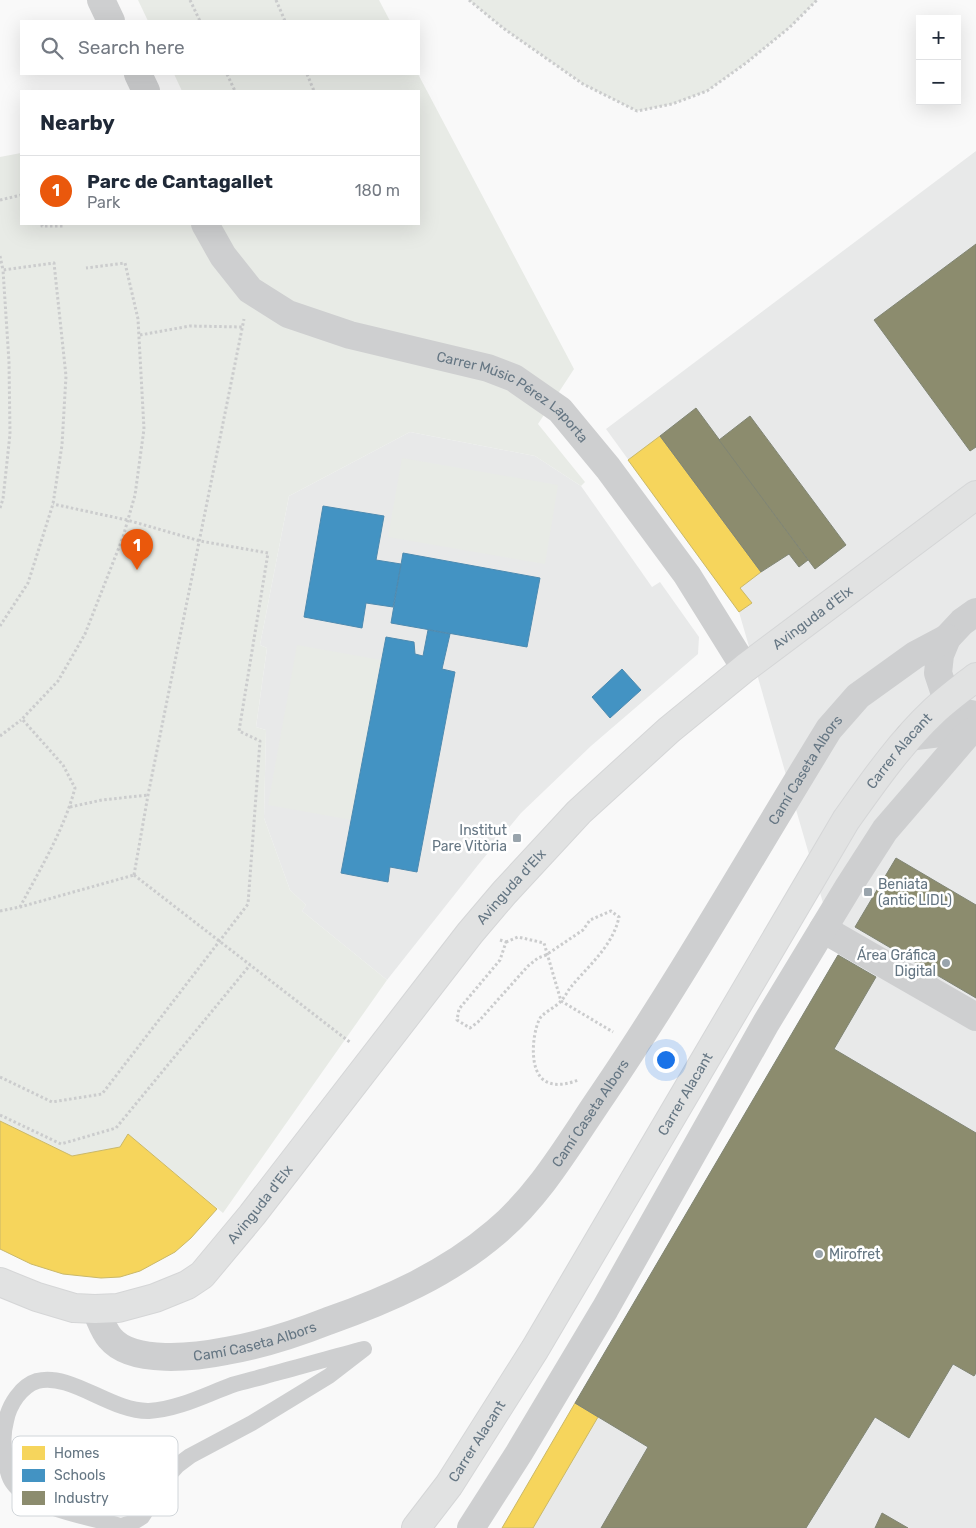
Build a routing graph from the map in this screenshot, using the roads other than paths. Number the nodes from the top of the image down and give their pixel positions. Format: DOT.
graph roads {
  1 [pos="101,0"];
  2 [pos="111,20"];
  3 [pos="138,75"];
  4 [pos="146,90"];
  5 [pos="206,225"];
  6 [pos="976,495"];
  7 [pos="976,612"];
  8 [pos="947,638"];
  9 [pos="744,668"];
  10 [pos="938,672"];
  11 [pos="976,677"];
  12 [pos="947,700"];
  13 [pos="976,717"];
  14 [pos="976,729"];
  15 [pos="908,737"];
  16 [pos="823,929"];
  17 [pos="976,1017"];
  18 [pos="0,1282"];
  19 [pos="96,1309"];
  20 [pos="364,1349"];
  21 [pos="178,1465"];
  22 [pos="12,1481"];
  23 [pos="83,1516"];
  24 [pos="143,1516"];
  25 [pos="416,1528"];
  26 [pos="471,1528"];
  1 -- 2 [label="street"];
  3 -- 4 [label="street"];
  5 -- 9 [label="street, Carrer Músic Pérez Laporta"];
  6 -- 9 [label="street, Avinguda d'Elx"];
  7 -- 8 [label="street"];
  8 -- 10 [label="street"];
  8 -- 19 [label="street, Camí Caseta Albors"];
  9 -- 19 [label="street, Avinguda d'Elx"];
  10 -- 12 [label="street"];
  10 -- 15 [label="street"];
  11 -- 12 [label="street, Carrer Alacant"];
  12 -- 13 [label="street"];
  12 -- 15 [label="street, Carrer Alacant"];
  13 -- 15 [label="street"];
  14 -- 16 [label="street"];
  15 -- 25 [label="street, Carrer Alacant"];
  16 -- 17 [label="street"];
  16 -- 26 [label="street"];
  18 -- 19 [label="street, Avinguda d'Elx"];
  20 -- 21 [label="lane"];
  20 -- 22 [label="lane"];
  23 -- 24 [label="lane"];
}
